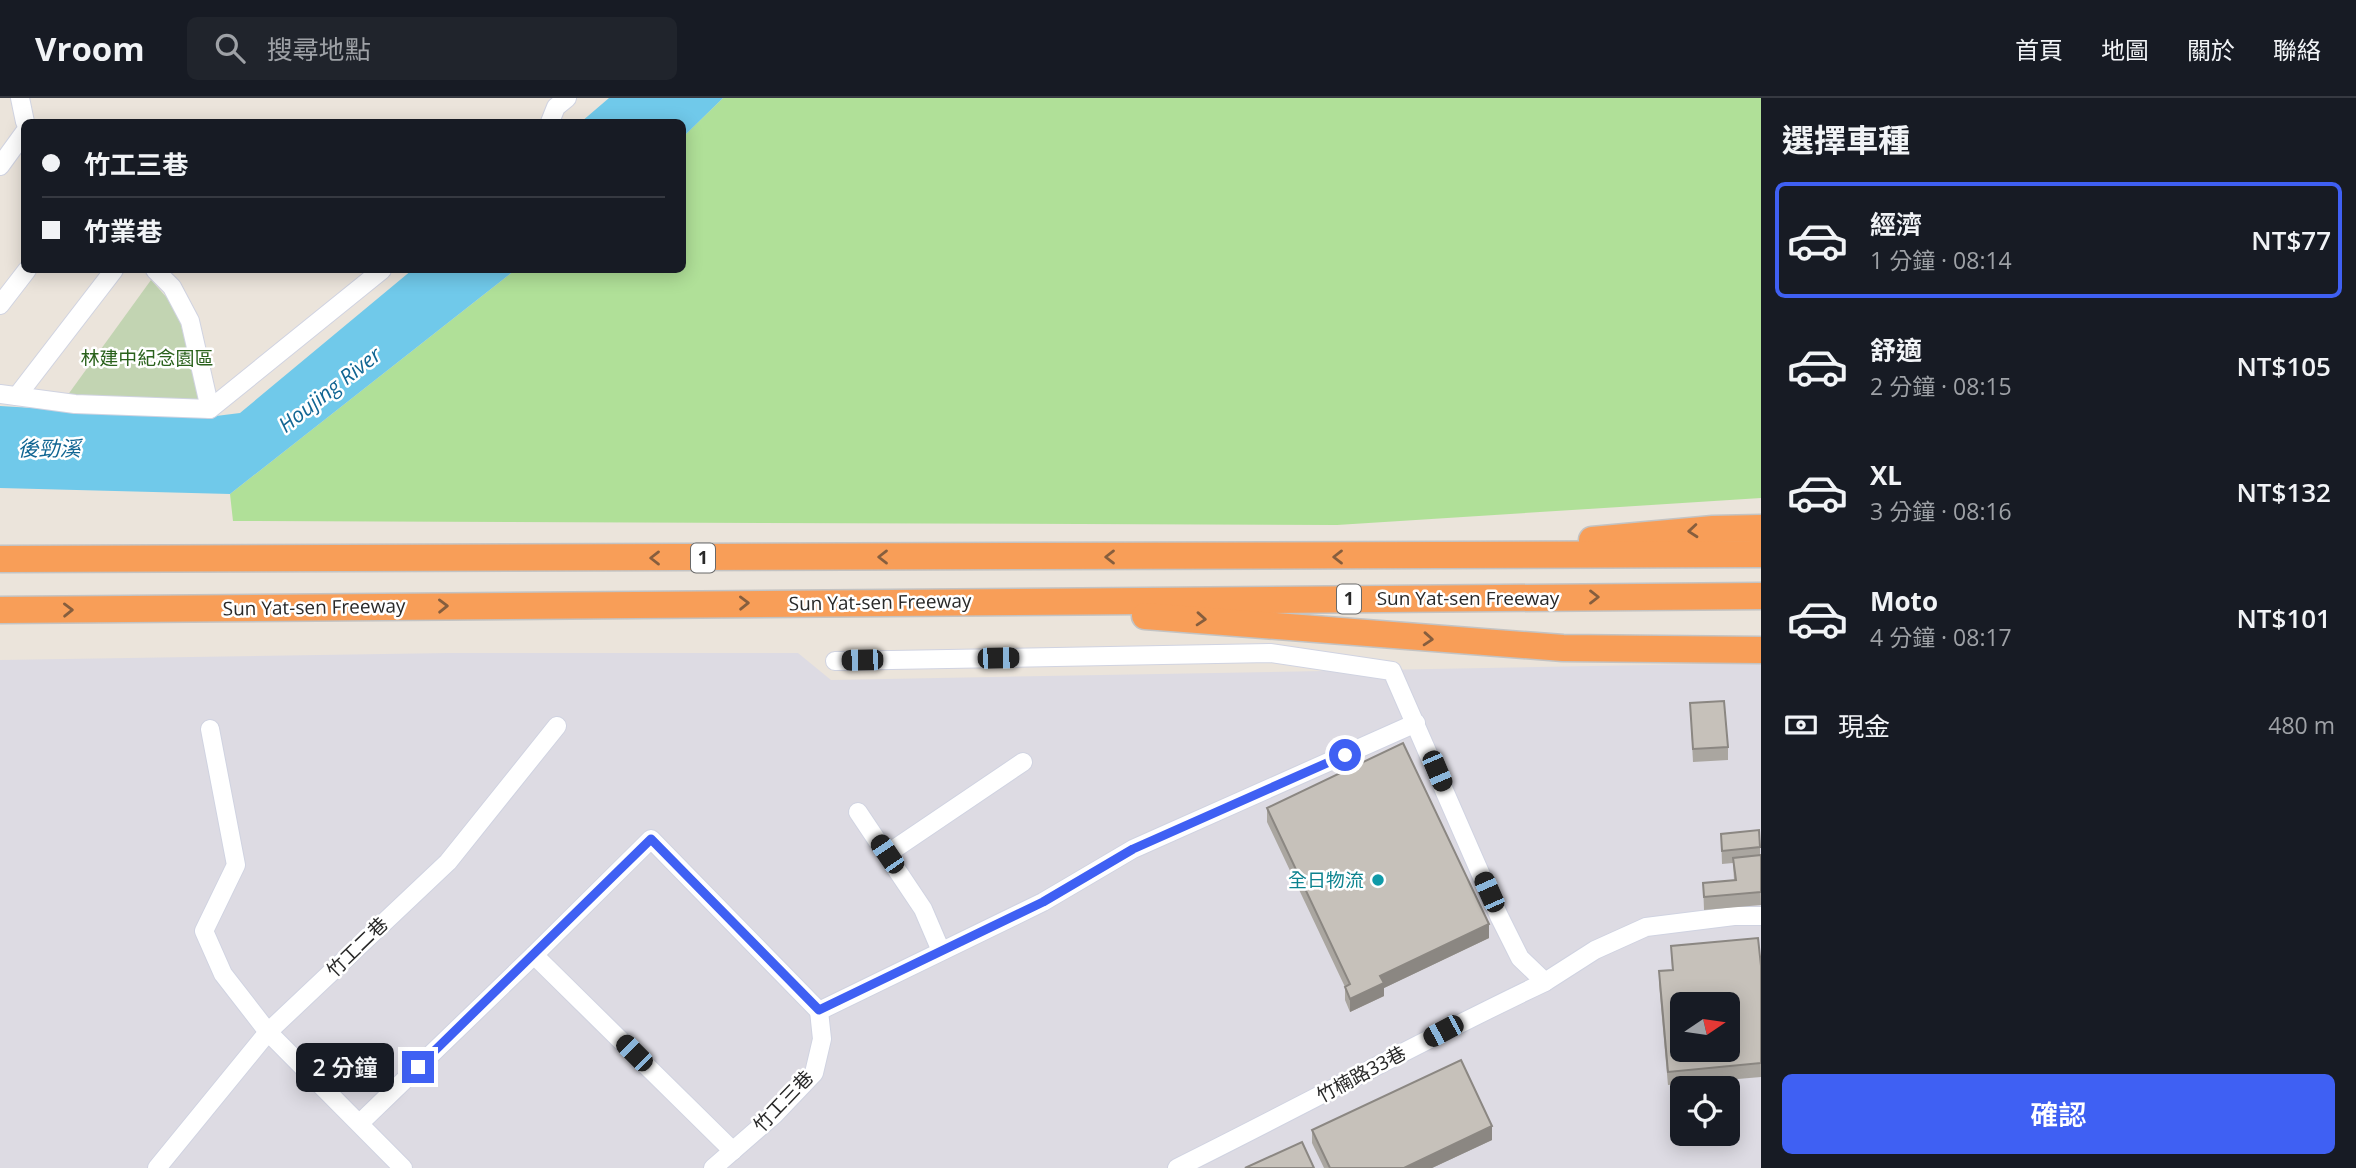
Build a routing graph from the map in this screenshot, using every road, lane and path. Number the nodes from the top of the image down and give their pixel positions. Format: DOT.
graph roads {
  1 [pos="20,98"];
  2 [pos="24,119"];
  3 [pos="21,138"];
  4 [pos="0,166"];
  5 [pos="25,273"];
  6 [pos="111,273"];
  7 [pos="158,273"];
  8 [pos="378,273"];
  9 [pos="0,306"];
  10 [pos="8,395"];
  11 [pos="209,409"];
  12 [pos="1761,528"];
  13 [pos="1761,554"];
  14 [pos="1406,556"];
  15 [pos="0,559"];
  16 [pos="1761,596"];
  17 [pos="938,601"];
  18 [pos="0,610"];
  19 [pos="1761,639"];
  20 [pos="1660,648"];
  21 [pos="1761,650"];
  22 [pos="835,661"];
  23 [pos="1416,723"];
  24 [pos="557,726"];
  25 [pos="210,729"];
  26 [pos="1023,762"];
  27 [pos="858,811"];
  28 [pos="887,854"];
  29 [pos="1761,916"];
  30 [pos="941,951"];
  31 [pos="534,955"];
  32 [pos="1545,982"];
  33 [pos="819,1010"];
  34 [pos="268,1032"];
  35 [pos="360,1123"];
  36 [pos="733,1151"];
  37 [pos="157,1168"];
  38 [pos="403,1168"];
  39 [pos="713,1168"];
  40 [pos="1177,1168"];
  1 -- 2 [label="street"];
  3 -- 4 [label="street"];
  5 -- 9 [label="street"];
  6 -- 10 [label="street"];
  7 -- 11 [label="street"];
  8 -- 11 [label="street"];
  10 -- 11 [label="street"];
  12 -- 14 [label="highway, one-way"];
  13 -- 14 [label="highway, 1"];
  14 -- 15 [label="highway, 1, one-way"];
  17 -- 16 [label="highway, Sun Yat-sen Freeway / 1, one-way"];
  18 -- 17 [label="highway, Sun Yat-sen Freeway / 1, one-way"];
  17 -- 20 [label="highway, one-way"];
  19 -- 20 [label="highway"];
  20 -- 21 [label="highway"];
  22 -- 23 [label="street"];
  23 -- 30 [label="street"];
  23 -- 32 [label="street"];
  24 -- 34 [label="street, 竹工二巷"];
  25 -- 34 [label="street"];
  26 -- 28 [label="street"];
  27 -- 28 [label="street"];
  28 -- 30 [label="street"];
  29 -- 32 [label="street, 竹楠路33巷"];
  30 -- 33 [label="street"];
  31 -- 33 [label="street"];
  31 -- 35 [label="street"];
  31 -- 36 [label="street"];
  32 -- 40 [label="street, 竹楠路33巷"];
  33 -- 36 [label="street, 竹工三巷"];
  34 -- 35 [label="street"];
  34 -- 37 [label="street, 竹工二巷"];
  35 -- 38 [label="street"];
  36 -- 39 [label="street, 竹工三巷"];
}
